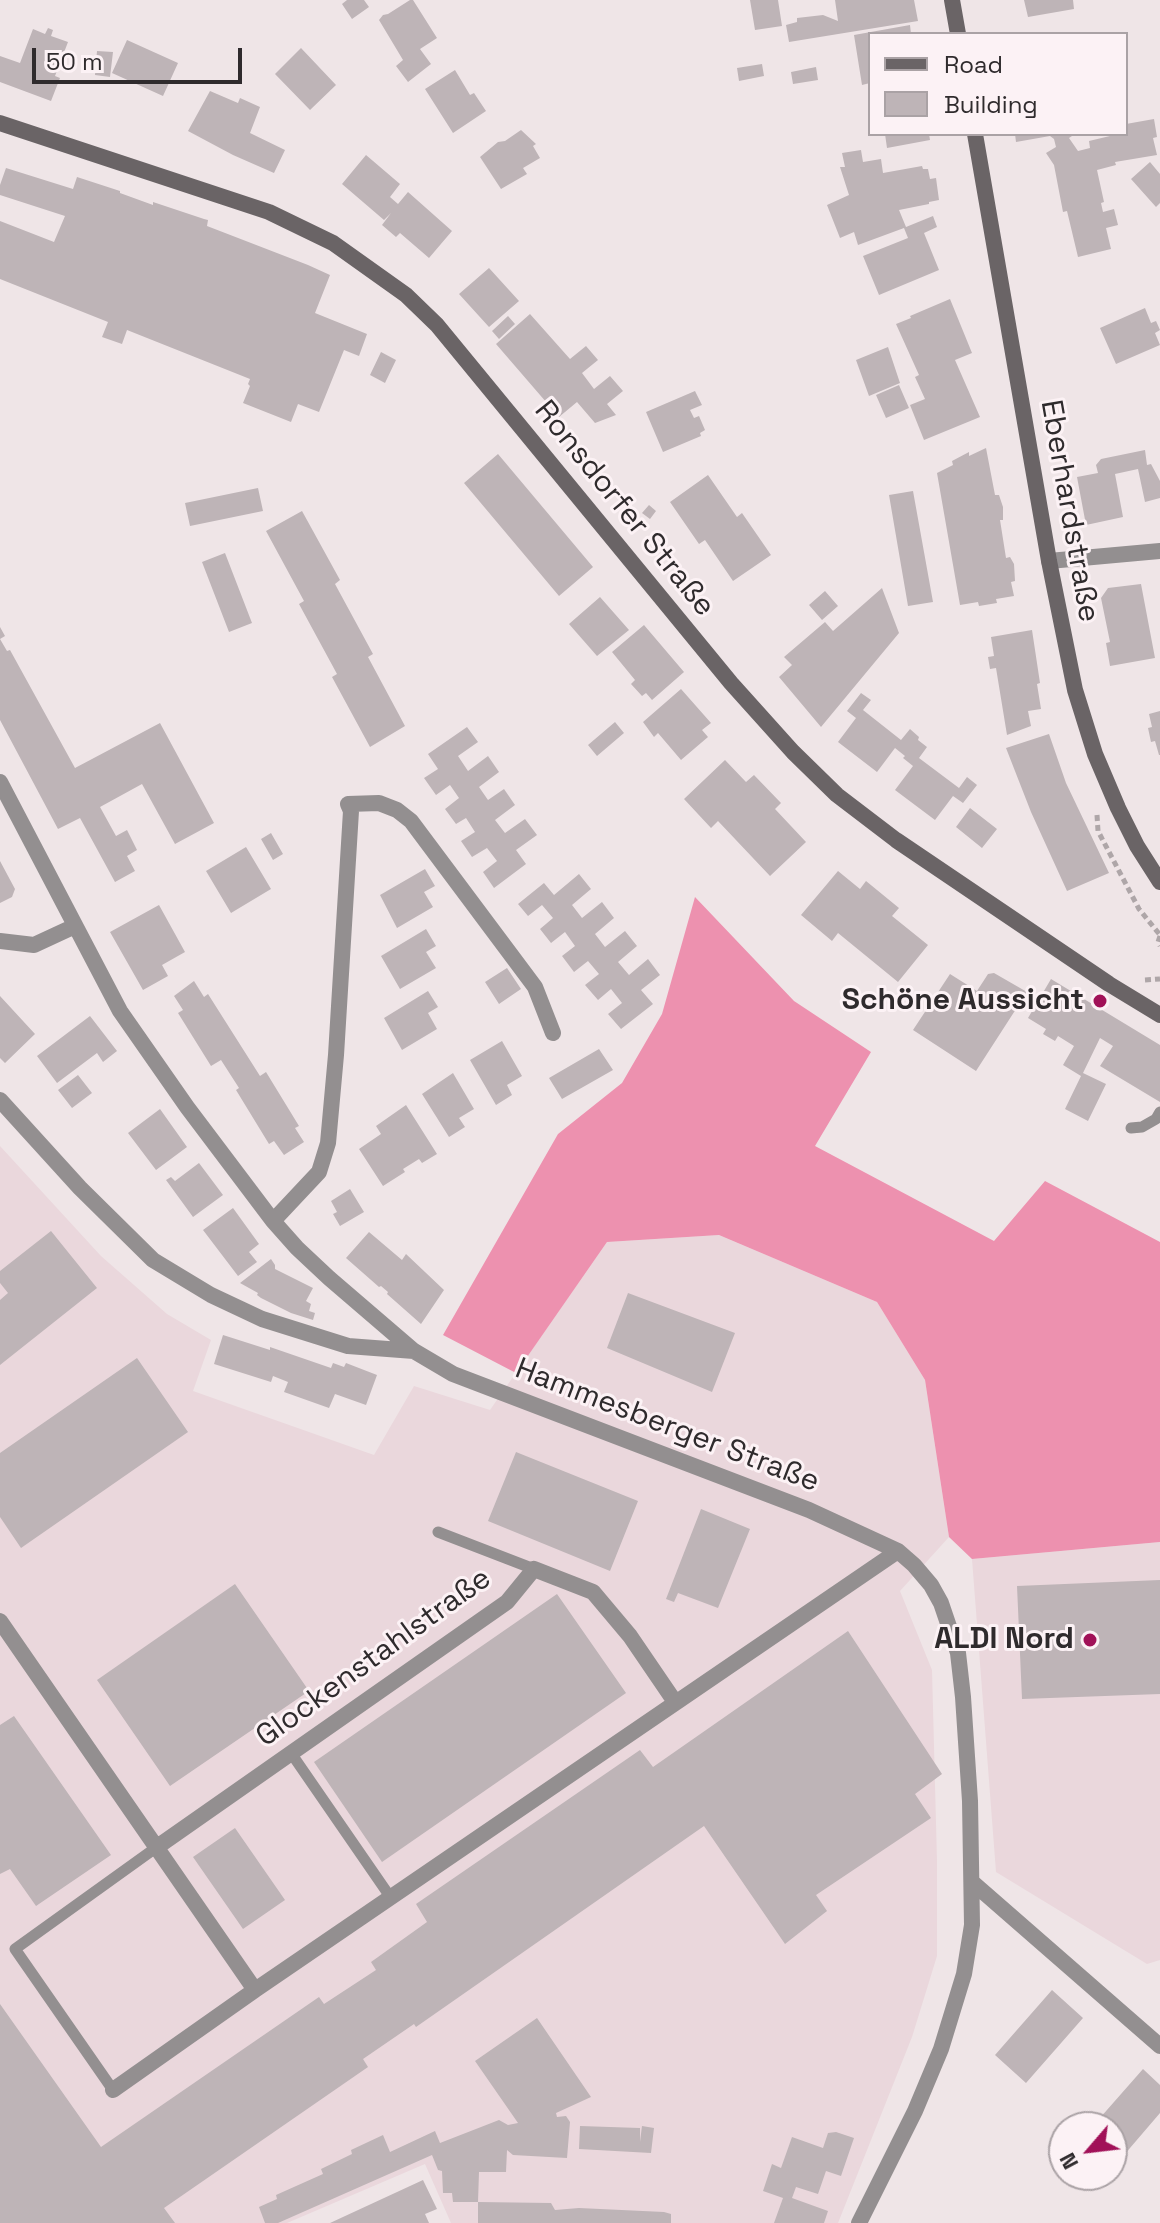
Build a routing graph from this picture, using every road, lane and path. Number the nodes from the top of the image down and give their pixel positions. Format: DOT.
graph roads {
  1 [pos="952,0"];
  2 [pos="958,32"];
  3 [pos="0,123"];
  4 [pos="975,136"];
  5 [pos="1160,551"];
  6 [pos="1049,561"];
  7 [pos="0,782"];
  8 [pos="1160,882"];
  9 [pos="75,926"];
  10 [pos="1160,936"];
  11 [pos="0,941"];
  12 [pos="1160,946"];
  13 [pos="1160,1015"];
  14 [pos="553,1033"];
  15 [pos="0,1100"];
  16 [pos="1160,1112"];
  17 [pos="1131,1128"];
  18 [pos="273,1221"];
  19 [pos="414,1351"];
  20 [pos="438,1532"];
  21 [pos="898,1551"];
  22 [pos="534,1569"];
  23 [pos="0,1621"];
  24 [pos="675,1702"];
  25 [pos="291,1753"];
  26 [pos="157,1847"];
  27 [pos="972,1882"];
  28 [pos="391,1898"];
  29 [pos="255,1990"];
  30 [pos="1160,2046"];
  31 [pos="113,2090"];
  32 [pos="859,2223"];
  1 -- 2 [label="main road"];
  3 -- 13 [label="main road, Ronsdorfer Straße"];
  4 -- 6 [label="main road, Eberhardstraße"];
  5 -- 6 [label="street"];
  6 -- 8 [label="main road, Eberhardstraße"];
  7 -- 9 [label="street, Hammesberger Straße"];
  9 -- 11 [label="street"];
  9 -- 18 [label="street, Hammesberger Straße"];
  10 -- 12 [label="path"];
  14 -- 18 [label="street"];
  15 -- 19 [label="street"];
  16 -- 17 [label="lane"];
  18 -- 19 [label="street, Hammesberger Straße"];
  19 -- 21 [label="street, Hammesberger Straße"];
  20 -- 22 [label="lane"];
  21 -- 24 [label="street"];
  21 -- 27 [label="street, Hammesberger Straße"];
  22 -- 24 [label="street, Glockenstahlstraße"];
  22 -- 25 [label="street, Glockenstahlstraße"];
  23 -- 26 [label="street"];
  24 -- 28 [label="street"];
  25 -- 26 [label="street, Glockenstahlstraße"];
  25 -- 28 [label="lane"];
  26 -- 29 [label="street"];
  26 -- 31 [label="lane"];
  27 -- 30 [label="street"];
  27 -- 32 [label="street, Hammesberger Straße"];
  28 -- 29 [label="street"];
  29 -- 31 [label="street"];
}
